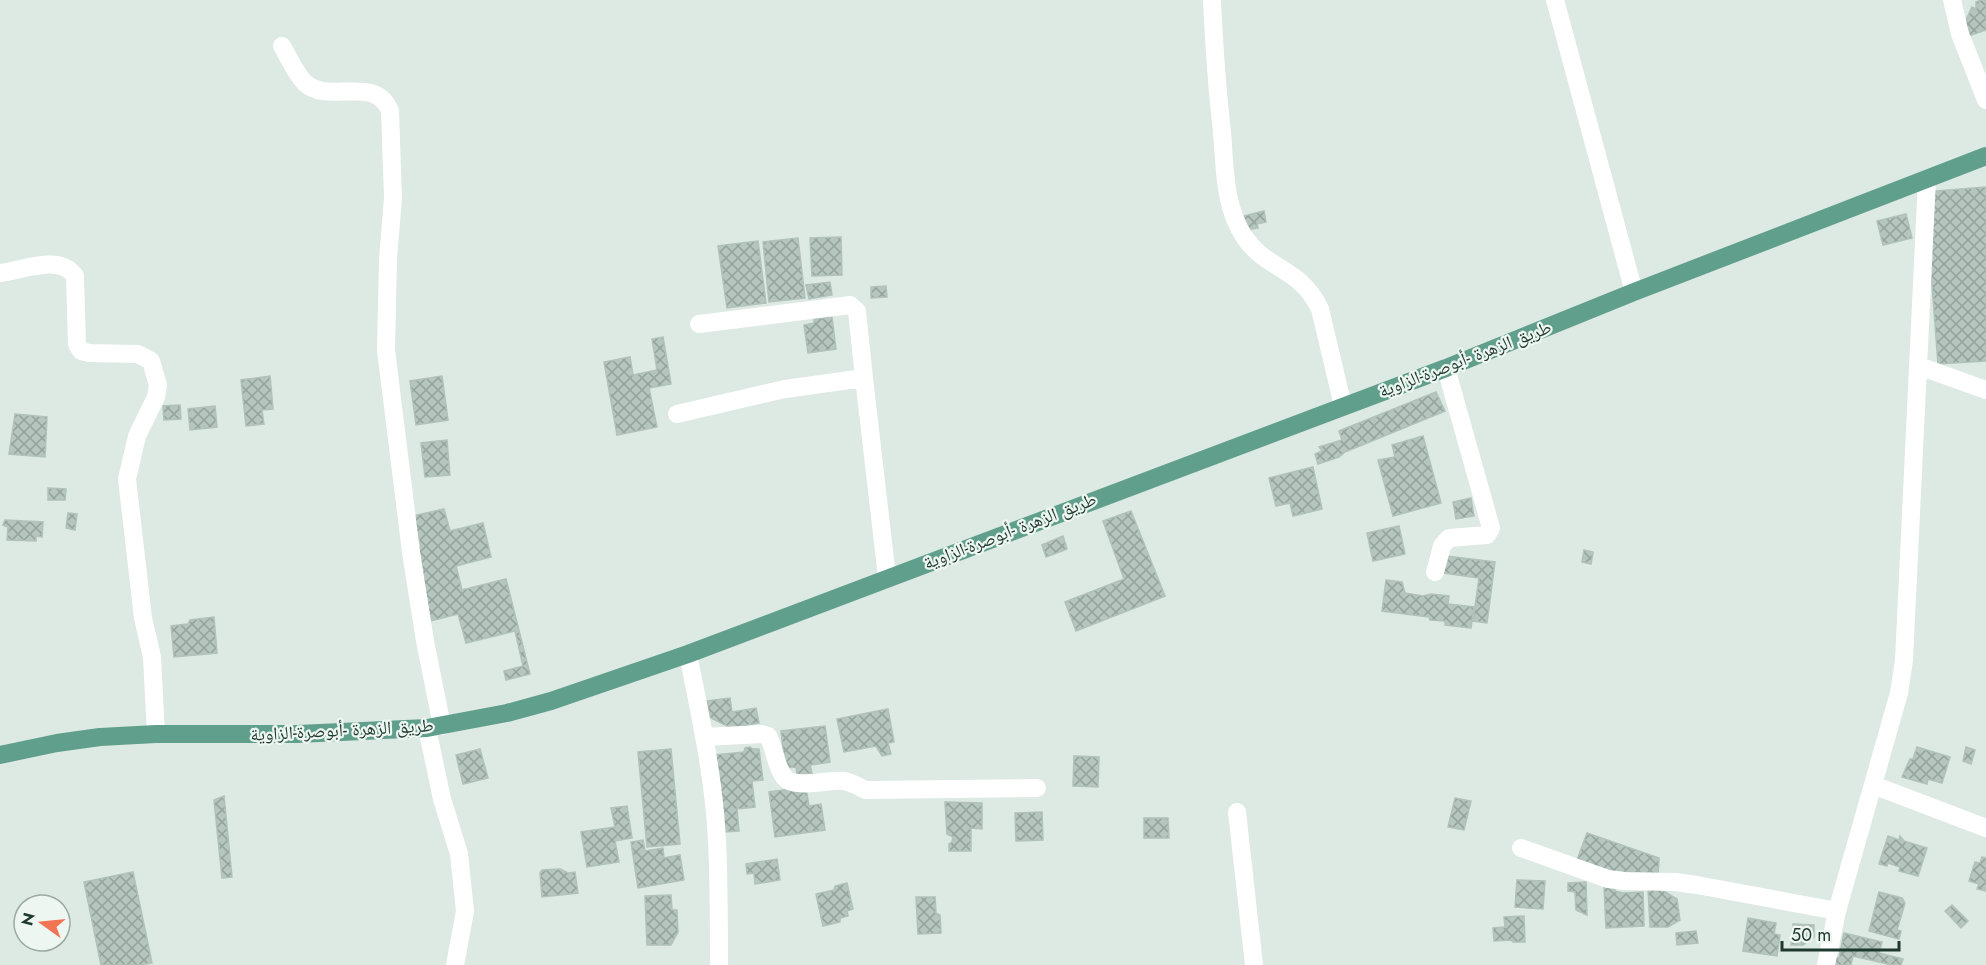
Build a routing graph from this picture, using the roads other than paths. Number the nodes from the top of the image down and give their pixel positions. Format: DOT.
graph roads {
  1 [pos="1212,0"];
  2 [pos="1555,0"];
  3 [pos="1952,0"];
  4 [pos="282,46"];
  5 [pos="1986,100"];
  6 [pos="1986,156"];
  7 [pos="1927,179"];
  8 [pos="0,273"];
  9 [pos="1634,292"];
  10 [pos="699,324"];
  11 [pos="1919,366"];
  12 [pos="1446,368"];
  13 [pos="864,378"];
  14 [pos="1986,390"];
  15 [pos="1343,406"];
  16 [pos="677,414"];
  17 [pos="1435,572"];
  18 [pos="887,577"];
  19 [pos="688,654"];
  20 [pos="435,727"];
  21 [pos="156,734"];
  22 [pos="704,737"];
  23 [pos="0,755"];
  24 [pos="1873,785"];
  25 [pos="1037,788"];
  26 [pos="1237,812"];
  27 [pos="1986,828"];
  28 [pos="1521,848"];
  29 [pos="1837,911"];
  30 [pos="455,965"];
  31 [pos="719,965"];
  32 [pos="1254,965"];
  33 [pos="1826,965"];
  1 -- 15 [label="street"];
  2 -- 9 [label="street"];
  3 -- 5 [label="street"];
  4 -- 20 [label="street"];
  6 -- 7 [label="main road, طريق الزهرة -أبوصرة-الزاوية"];
  7 -- 9 [label="main road, طريق الزهرة -أبوصرة-الزاوية"];
  7 -- 11 [label="street"];
  8 -- 21 [label="street"];
  9 -- 12 [label="main road, طريق الزهرة -أبوصرة-الزاوية"];
  10 -- 13 [label="street"];
  11 -- 14 [label="street"];
  11 -- 24 [label="street"];
  12 -- 15 [label="main road, طريق الزهرة -أبوصرة-الزاوية"];
  12 -- 17 [label="street"];
  13 -- 16 [label="street"];
  13 -- 18 [label="street"];
  15 -- 18 [label="main road, طريق الزهرة -أبوصرة-الزاوية"];
  18 -- 19 [label="main road, طريق الزهرة -أبوصرة-الزاوية"];
  19 -- 20 [label="main road, طريق الزهرة -أبوصرة-الزاوية"];
  19 -- 22 [label="street"];
  20 -- 21 [label="main road, طريق الزهرة -أبوصرة-الزاوية"];
  20 -- 30 [label="street"];
  21 -- 23 [label="main road, طريق الزهرة -أبوصرة-الزاوية"];
  22 -- 25 [label="street"];
  22 -- 31 [label="street"];
  24 -- 27 [label="street"];
  24 -- 29 [label="street"];
  26 -- 32 [label="street"];
  28 -- 29 [label="street"];
  29 -- 33 [label="street"];
}
